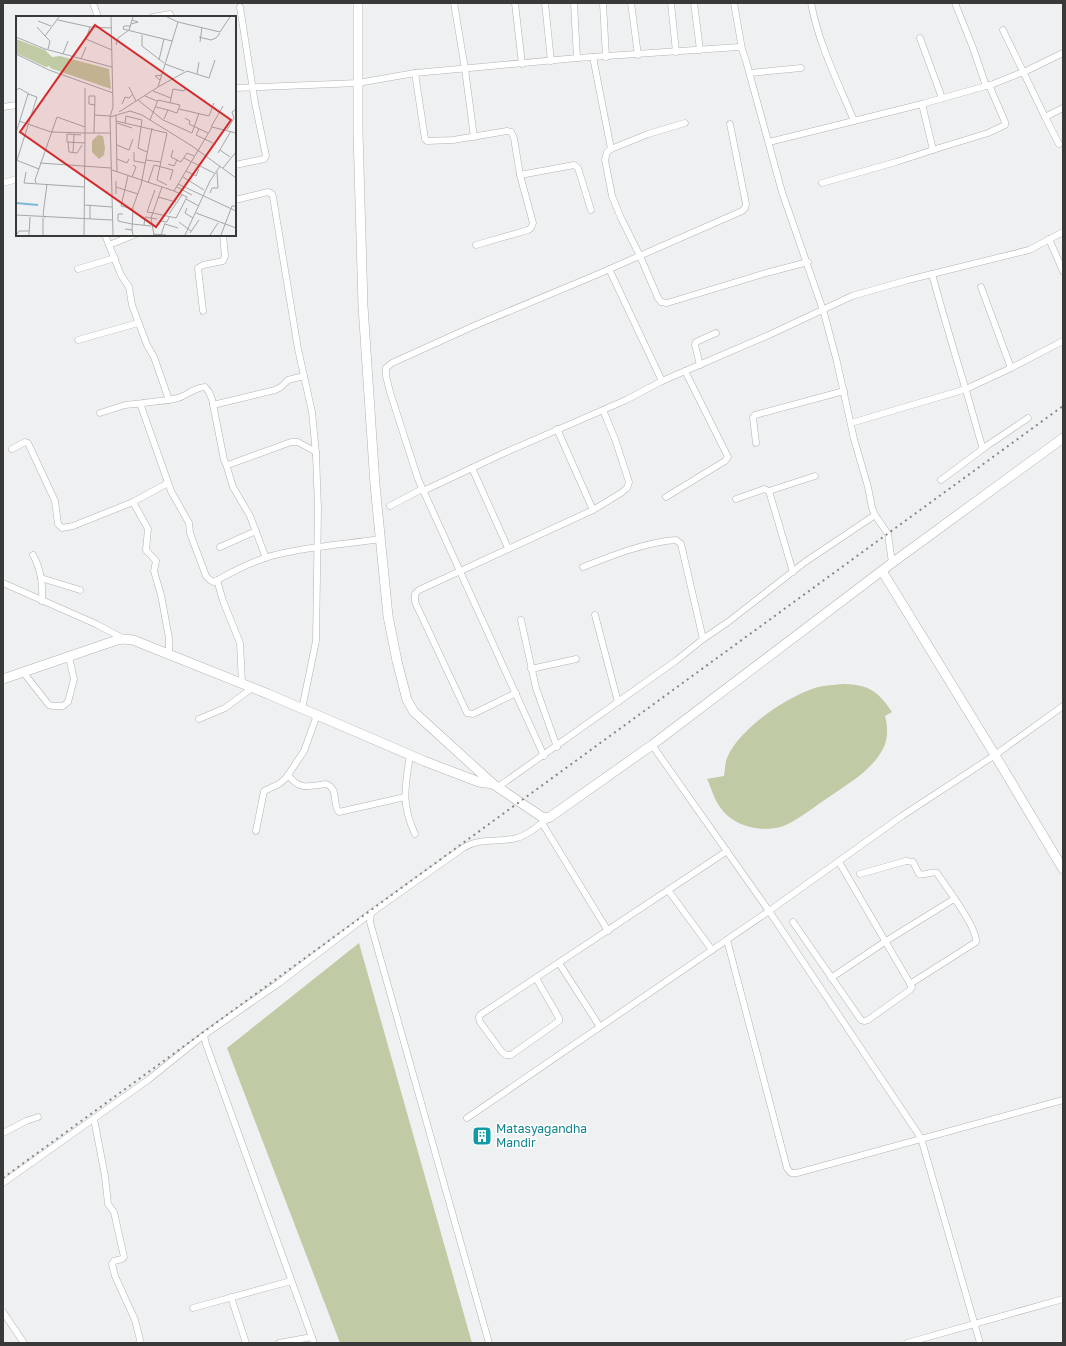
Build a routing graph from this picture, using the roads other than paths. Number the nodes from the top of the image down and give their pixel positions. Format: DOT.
graph roads {
  1 [pos="93,3"];
  2 [pos="358,3"];
  3 [pos="454,3"];
  4 [pos="515,3"];
  5 [pos="544,3"];
  6 [pos="574,3"];
  7 [pos="603,3"];
  8 [pos="632,3"];
  9 [pos="671,3"];
  10 [pos="694,3"];
  11 [pos="734,3"];
  12 [pos="811,3"];
  13 [pos="955,3"];
  14 [pos="240,7"];
  15 [pos="170,14"];
  16 [pos="98,16"];
  17 [pos="159,16"];
  18 [pos="1003,30"];
  19 [pos="920,38"];
  20 [pos="700,50"];
  21 [pos="742,50"];
  22 [pos="676,52"];
  23 [pos="1063,53"];
  24 [pos="638,55"];
  25 [pos="593,57"];
  26 [pos="606,57"];
  27 [pos="577,58"];
  28 [pos="551,61"];
  29 [pos="522,64"];
  30 [pos="801,68"];
  31 [pos="465,69"];
  32 [pos="1022,72"];
  33 [pos="415,73"];
  34 [pos="750,73"];
  35 [pos="358,83"];
  36 [pos="988,86"];
  37 [pos="253,87"];
  38 [pos="236,88"];
  39 [pos="942,98"];
  40 [pos="922,104"];
  41 [pos="16,105"];
  42 [pos="3,107"];
  43 [pos="1063,108"];
  44 [pos="1045,117"];
  45 [pos="854,121"];
  46 [pos="686,123"];
  47 [pos="730,124"];
  48 [pos="474,137"];
  49 [pos="769,142"];
  50 [pos="1059,144"];
  51 [pos="611,149"];
  52 [pos="933,150"];
  53 [pos="236,165"];
  54 [pos="520,175"];
  55 [pos="16,179"];
  56 [pos="3,183"];
  57 [pos="822,183"];
  58 [pos="236,200"];
  59 [pos="591,210"];
  60 [pos="1063,232"];
  61 [pos="105,236"];
  62 [pos="132,236"];
  63 [pos="223,236"];
  64 [pos="1049,239"];
  65 [pos="109,245"];
  66 [pos="476,245"];
  67 [pos="640,256"];
  68 [pos="115,258"];
  69 [pos="808,262"];
  70 [pos="78,269"];
  71 [pos="609,270"];
  72 [pos="1063,271"];
  73 [pos="932,274"];
  74 [pos="980,287"];
  75 [pos="824,310"];
  76 [pos="203,311"];
  77 [pos="138,323"];
  78 [pos="716,333"];
  79 [pos="78,340"];
  80 [pos="1063,341"];
  81 [pos="700,365"];
  82 [pos="1011,368"];
  83 [pos="685,371"];
  84 [pos="304,376"];
  85 [pos="662,381"];
  86 [pos="966,389"];
  87 [pos="844,392"];
  88 [pos="169,400"];
  89 [pos="144,403"];
  90 [pos="213,405"];
  91 [pos="603,410"];
  92 [pos="100,413"];
  93 [pos="1028,418"];
  94 [pos="851,423"];
  95 [pos="557,429"];
  96 [pos="1063,438"];
  97 [pos="756,443"];
  98 [pos="12,449"];
  99 [pos="983,449"];
  100 [pos="316,452"];
  101 [pos="226,464"];
  102 [pos="472,468"];
  103 [pos="815,476"];
  104 [pos="941,480"];
  105 [pos="168,483"];
  106 [pos="422,490"];
  107 [pos="769,491"];
  108 [pos="666,497"];
  109 [pos="736,499"];
  110 [pos="133,502"];
  111 [pos="390,506"];
  112 [pos="593,510"];
  113 [pos="875,515"];
  114 [pos="256,531"];
  115 [pos="380,539"];
  116 [pos="220,547"];
  117 [pos="317,547"];
  118 [pos="508,548"];
  119 [pos="32,555"];
  120 [pos="266,558"];
  121 [pos="892,563"];
  122 [pos="583,567"];
  123 [pos="459,570"];
  124 [pos="882,571"];
  125 [pos="792,572"];
  126 [pos="41,578"];
  127 [pos="217,580"];
  128 [pos="3,583"];
  129 [pos="80,590"];
  130 [pos="42,601"];
  131 [pos="595,615"];
  132 [pos="521,620"];
  133 [pos="703,638"];
  134 [pos="124,639"];
  135 [pos="169,655"];
  136 [pos="68,657"];
  137 [pos="576,659"];
  138 [pos="531,669"];
  139 [pos="23,672"];
  140 [pos="3,679"];
  141 [pos="242,684"];
  142 [pos="252,688"];
  143 [pos="516,693"];
  144 [pos="618,702"];
  145 [pos="1063,706"];
  146 [pos="302,709"];
  147 [pos="317,715"];
  148 [pos="198,719"];
  149 [pos="652,744"];
  150 [pos="556,747"];
  151 [pos="410,755"];
  152 [pos="995,755"];
  153 [pos="544,756"];
  154 [pos="288,775"];
  155 [pos="496,786"];
  156 [pos="405,797"];
  157 [pos="545,820"];
  158 [pos="256,831"];
  159 [pos="415,834"];
  160 [pos="727,851"];
  161 [pos="839,862"];
  162 [pos="1063,869"];
  163 [pos="860,874"];
  164 [pos="668,890"];
  165 [pos="954,899"];
  166 [pos="768,911"];
  167 [pos="371,913"];
  168 [pos="793,922"];
  169 [pos="608,931"];
  170 [pos="727,940"];
  171 [pos="886,941"];
  172 [pos="712,950"];
  173 [pos="559,963"];
  174 [pos="536,978"];
  175 [pos="831,978"];
  176 [pos="910,984"];
  177 [pos="600,1027"];
  178 [pos="204,1035"];
  179 [pos="1063,1100"];
  180 [pos="38,1117"];
  181 [pos="467,1118"];
  182 [pos="94,1119"];
  183 [pos="3,1133"];
  184 [pos="921,1138"];
  185 [pos="3,1183"];
  186 [pos="292,1281"];
  187 [pos="231,1297"];
  188 [pos="1063,1299"];
  189 [pos="193,1308"];
  190 [pos="3,1312"];
  191 [pos="974,1324"];
  192 [pos="313,1340"];
  193 [pos="24,1343"];
  194 [pos="139,1343"];
  195 [pos="246,1343"];
  196 [pos="279,1343"];
  197 [pos="488,1343"];
  198 [pos="907,1343"];
  199 [pos="980,1343"];
  1 -- 16 [label="street"];
  2 -- 35 [label="main road"];
  3 -- 31 [label="street"];
  4 -- 29 [label="street"];
  5 -- 28 [label="street"];
  6 -- 27 [label="street"];
  7 -- 26 [label="street"];
  8 -- 24 [label="street"];
  9 -- 22 [label="street"];
  10 -- 20 [label="street"];
  11 -- 21 [label="street"];
  12 -- 45 [label="street"];
  13 -- 36 [label="street"];
  14 -- 37 [label="street"];
  15 -- 17 [label="street"];
  18 -- 32 [label="street"];
  19 -- 39 [label="street"];
  20 -- 21 [label="street"];
  20 -- 22 [label="street"];
  21 -- 34 [label="street"];
  22 -- 24 [label="street"];
  23 -- 32 [label="street"];
  24 -- 26 [label="street"];
  25 -- 26 [label="street"];
  25 -- 27 [label="street"];
  25 -- 51 [label="street"];
  27 -- 28 [label="street"];
  28 -- 29 [label="street"];
  29 -- 31 [label="street"];
  30 -- 34 [label="street"];
  31 -- 33 [label="street"];
  31 -- 48 [label="street"];
  32 -- 36 [label="street"];
  32 -- 44 [label="street"];
  33 -- 35 [label="street"];
  33 -- 48 [label="street"];
  34 -- 49 [label="street"];
  35 -- 37 [label="street"];
  35 -- 115 [label="main road"];
  36 -- 39 [label="street"];
  36 -- 52 [label="street"];
  37 -- 38 [label="street"];
  37 -- 53 [label="street"];
  39 -- 40 [label="street"];
  40 -- 45 [label="street"];
  40 -- 52 [label="street"];
  41 -- 42 [label="street"];
  43 -- 44 [label="street"];
  44 -- 50 [label="street"];
  45 -- 49 [label="street"];
  46 -- 51 [label="street"];
  47 -- 67 [label="street"];
  48 -- 54 [label="street"];
  49 -- 69 [label="street"];
  51 -- 67 [label="street"];
  52 -- 57 [label="street"];
  54 -- 59 [label="street"];
  54 -- 66 [label="street"];
  55 -- 56 [label="street"];
  58 -- 84 [label="street"];
  60 -- 64 [label="street"];
  61 -- 65 [label="street"];
  62 -- 65 [label="street"];
  63 -- 76 [label="street"];
  64 -- 72 [label="street"];
  64 -- 73 [label="street"];
  65 -- 68 [label="street"];
  67 -- 69 [label="street"];
  67 -- 71 [label="street"];
  68 -- 70 [label="street"];
  68 -- 77 [label="street"];
  69 -- 75 [label="street"];
  71 -- 85 [label="street"];
  71 -- 106 [label="street"];
  73 -- 75 [label="street"];
  73 -- 86 [label="street"];
  74 -- 82 [label="street"];
  75 -- 81 [label="street"];
  75 -- 87 [label="street"];
  77 -- 79 [label="street"];
  77 -- 88 [label="street"];
  78 -- 81 [label="street"];
  80 -- 82 [label="street"];
  81 -- 83 [label="street"];
  82 -- 86 [label="street"];
  83 -- 85 [label="street"];
  83 -- 108 [label="street"];
  84 -- 90 [label="street"];
  84 -- 100 [label="street"];
  85 -- 91 [label="street"];
  86 -- 94 [label="street"];
  86 -- 99 [label="street"];
  87 -- 94 [label="street"];
  87 -- 97 [label="street"];
  88 -- 89 [label="street"];
  88 -- 90 [label="street"];
  89 -- 92 [label="street"];
  89 -- 105 [label="street"];
  90 -- 101 [label="street"];
  91 -- 95 [label="street"];
  91 -- 112 [label="street"];
  93 -- 99 [label="street"];
  94 -- 113 [label="street"];
  95 -- 102 [label="street"];
  95 -- 112 [label="street"];
  96 -- 121 [label="main road"];
  98 -- 110 [label="street"];
  99 -- 104 [label="street"];
  100 -- 101 [label="street"];
  100 -- 117 [label="street"];
  101 -- 114 [label="street"];
  102 -- 106 [label="street"];
  102 -- 118 [label="street"];
  103 -- 107 [label="street"];
  105 -- 110 [label="street"];
  105 -- 127 [label="street"];
  106 -- 111 [label="street"];
  106 -- 123 [label="street"];
  107 -- 109 [label="street"];
  107 -- 125 [label="street"];
  110 -- 135 [label="street"];
  112 -- 118 [label="street"];
  113 -- 121 [label="street"];
  113 -- 125 [label="street"];
  114 -- 116 [label="street"];
  114 -- 120 [label="street"];
  115 -- 117 [label="street"];
  115 -- 155 [label="main road"];
  117 -- 120 [label="street"];
  117 -- 146 [label="street"];
  118 -- 123 [label="street"];
  119 -- 126 [label="street"];
  120 -- 127 [label="street"];
  121 -- 124 [label="main road"];
  122 -- 133 [label="street"];
  123 -- 143 [label="street"];
  123 -- 143 [label="street"];
  124 -- 149 [label="main road"];
  124 -- 152 [label="main road"];
  125 -- 133 [label="street"];
  126 -- 129 [label="street"];
  126 -- 130 [label="street"];
  127 -- 141 [label="street"];
  128 -- 130 [label="street"];
  130 -- 134 [label="street"];
  131 -- 144 [label="street"];
  132 -- 138 [label="street"];
  133 -- 144 [label="street"];
  134 -- 135 [label="main road"];
  134 -- 136 [label="main road"];
  135 -- 141 [label="main road"];
  136 -- 139 [label="main road"];
  136 -- 139 [label="street"];
  137 -- 138 [label="street"];
  138 -- 150 [label="street"];
  139 -- 140 [label="main road"];
  141 -- 142 [label="main road"];
  142 -- 146 [label="main road"];
  142 -- 148 [label="street"];
  143 -- 153 [label="street"];
  144 -- 150 [label="street"];
  145 -- 152 [label="street"];
  146 -- 147 [label="main road"];
  147 -- 151 [label="main road"];
  147 -- 154 [label="street"];
  149 -- 157 [label="main road"];
  149 -- 160 [label="street"];
  150 -- 153 [label="street"];
  151 -- 155 [label="main road"];
  151 -- 156 [label="street"];
  152 -- 161 [label="street"];
  152 -- 162 [label="main road"];
  153 -- 155 [label="street"];
  154 -- 156 [label="street"];
  154 -- 158 [label="street"];
  155 -- 157 [label="main road"];
  156 -- 159 [label="street"];
  157 -- 167 [label="street"];
  157 -- 169 [label="street"];
  160 -- 164 [label="street"];
  160 -- 166 [label="street"];
  161 -- 166 [label="street"];
  161 -- 171 [label="street"];
  163 -- 165 [label="street"];
  164 -- 169 [label="street"];
  164 -- 172 [label="street"];
  165 -- 171 [label="street"];
  165 -- 176 [label="street"];
  166 -- 170 [label="street"];
  166 -- 184 [label="street"];
  167 -- 178 [label="street"];
  167 -- 197 [label="street"];
  168 -- 175 [label="street"];
  169 -- 173 [label="street"];
  170 -- 172 [label="street"];
  170 -- 184 [label="street"];
  171 -- 175 [label="street"];
  171 -- 176 [label="street"];
  172 -- 177 [label="street"];
  173 -- 174 [label="street"];
  173 -- 177 [label="street"];
  174 -- 174 [label="street"];
  175 -- 176 [label="street"];
  177 -- 181 [label="street"];
  178 -- 182 [label="street"];
  178 -- 186 [label="street"];
  179 -- 184 [label="street"];
  180 -- 183 [label="street"];
  182 -- 185 [label="street"];
  182 -- 194 [label="street"];
  184 -- 191 [label="street"];
  186 -- 187 [label="street"];
  186 -- 192 [label="street"];
  187 -- 189 [label="street"];
  187 -- 195 [label="street"];
  188 -- 191 [label="street"];
  190 -- 193 [label="street"];
  191 -- 198 [label="street"];
  191 -- 199 [label="street"];
  192 -- 196 [label="street"];
}
